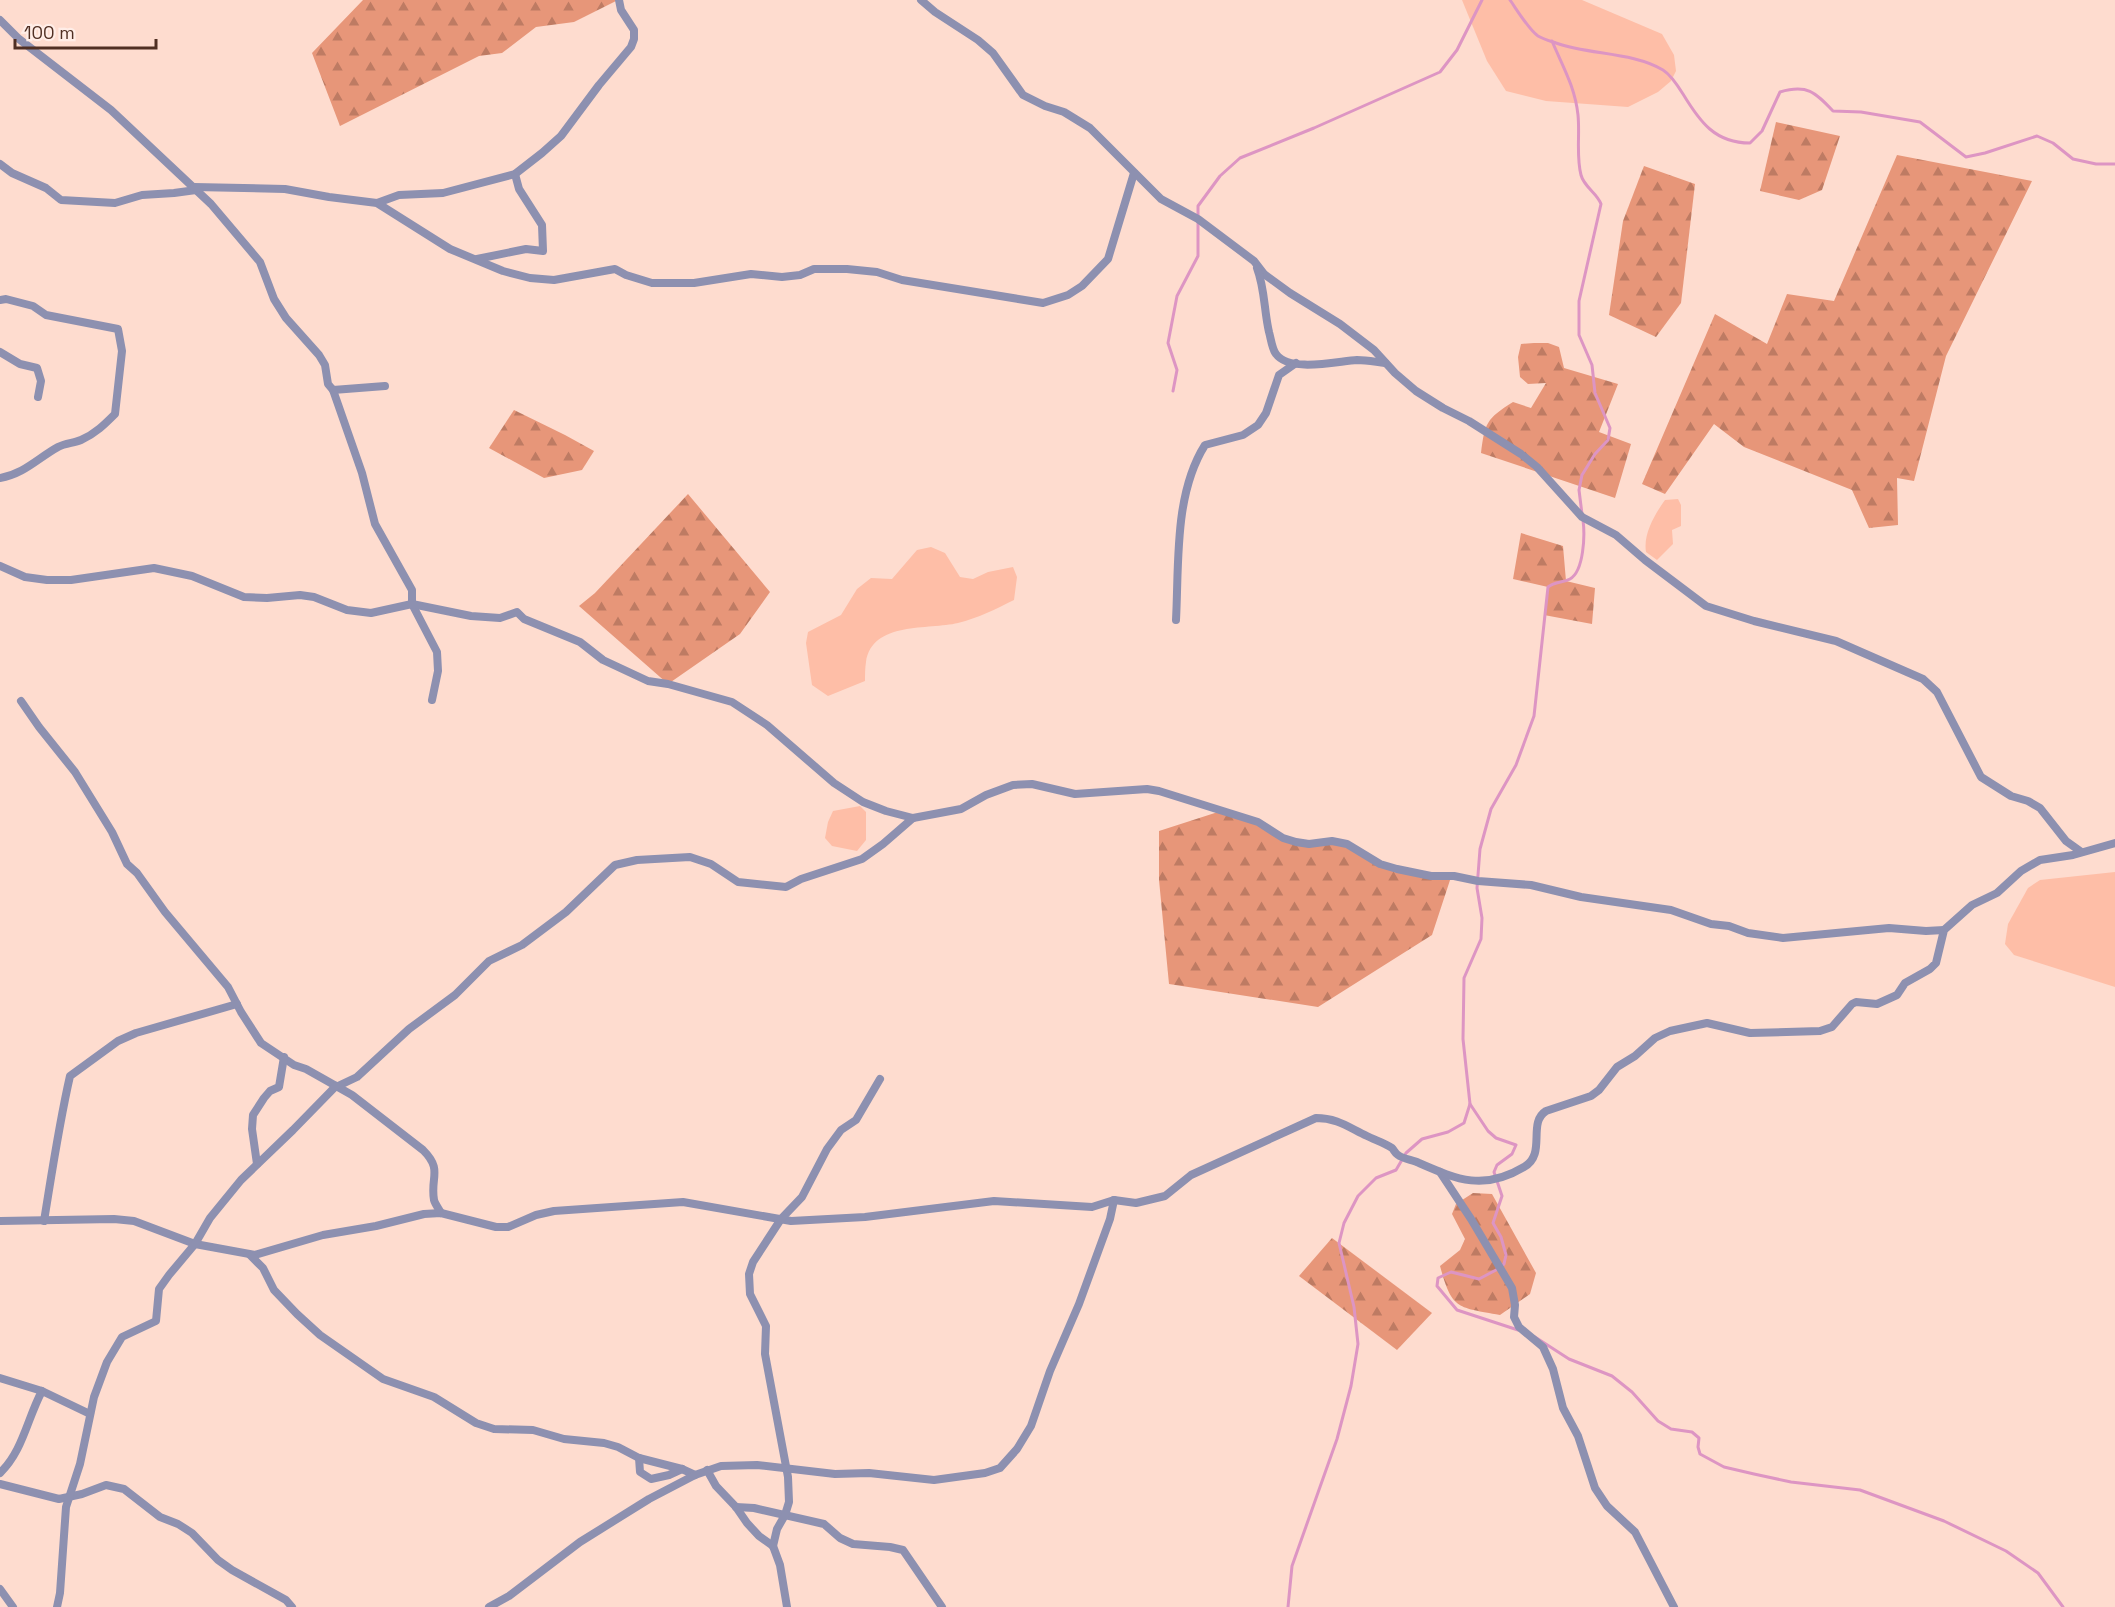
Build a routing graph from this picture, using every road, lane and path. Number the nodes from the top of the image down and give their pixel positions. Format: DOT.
graph roads {
  1 [pos="619,0"];
  2 [pos="921,0"];
  3 [pos="0,20"];
  4 [pos="0,164"];
  5 [pos="1134,173"];
  6 [pos="515,174"];
  7 [pos="195,188"];
  8 [pos="377,203"];
  9 [pos="477,259"];
  10 [pos="1254,261"];
  11 [pos="0,300"];
  12 [pos="0,352"];
  13 [pos="1296,363"];
  14 [pos="1386,363"];
  15 [pos="385,386"];
  16 [pos="333,390"];
  17 [pos="38,397"];
  18 [pos="0,478"];
  19 [pos="0,566"];
  20 [pos="412,604"];
  21 [pos="1176,620"];
  22 [pos="432,700"];
  23 [pos="21,701"];
  24 [pos="913,818"];
  25 [pos="2115,843"];
  26 [pos="2080,851"];
  27 [pos="1944,930"];
  28 [pos="237,1004"];
  29 [pos="284,1057"];
  30 [pos="880,1079"];
  31 [pos="337,1086"];
  32 [pos="257,1164"];
  33 [pos="1440,1172"];
  34 [pos="1114,1200"];
  35 [pos="441,1213"];
  36 [pos="781,1219"];
  37 [pos="0,1221"];
  38 [pos="44,1221"];
  39 [pos="195,1244"];
  40 [pos="250,1255"];
  41 [pos="0,1378"];
  42 [pos="42,1391"];
  43 [pos="90,1414"];
  44 [pos="639,1458"];
  45 [pos="785,1468"];
  46 [pos="682,1469"];
  47 [pos="707,1470"];
  48 [pos="0,1473"];
  49 [pos="695,1475"];
  50 [pos="0,1484"];
  51 [pos="69,1497"];
  52 [pos="736,1507"];
  53 [pos="785,1515"];
  54 [pos="774,1546"];
  55 [pos="0,1588"];
  56 [pos="13,1607"];
  57 [pos="57,1607"];
  58 [pos="292,1607"];
  59 [pos="489,1607"];
  60 [pos="787,1607"];
  61 [pos="942,1607"];
  62 [pos="1674,1607"];
  1 -- 6 [label="street"];
  2 -- 5 [label="street"];
  3 -- 7 [label="street"];
  4 -- 7 [label="street"];
  5 -- 9 [label="street"];
  5 -- 10 [label="street"];
  6 -- 8 [label="street"];
  6 -- 9 [label="street"];
  7 -- 8 [label="street"];
  7 -- 16 [label="street"];
  8 -- 9 [label="street"];
  10 -- 13 [label="street"];
  10 -- 14 [label="street"];
  11 -- 18 [label="street"];
  12 -- 17 [label="street"];
  13 -- 14 [label="street"];
  13 -- 21 [label="street"];
  14 -- 26 [label="street"];
  15 -- 16 [label="street"];
  16 -- 20 [label="street"];
  19 -- 20 [label="street"];
  20 -- 22 [label="street"];
  20 -- 24 [label="street"];
  23 -- 28 [label="street"];
  24 -- 27 [label="street"];
  24 -- 31 [label="street"];
  25 -- 26 [label="street"];
  26 -- 27 [label="street"];
  27 -- 33 [label="street"];
  28 -- 29 [label="street"];
  28 -- 38 [label="street"];
  29 -- 31 [label="street"];
  29 -- 32 [label="street"];
  30 -- 36 [label="street"];
  31 -- 32 [label="street"];
  31 -- 35 [label="street"];
  32 -- 39 [label="street"];
  33 -- 34 [label="street"];
  33 -- 62 [label="street"];
  34 -- 36 [label="street"];
  34 -- 45 [label="street"];
  35 -- 36 [label="street"];
  35 -- 40 [label="street"];
  36 -- 45 [label="street"];
  37 -- 38 [label="street"];
  38 -- 39 [label="street"];
  39 -- 40 [label="street"];
  39 -- 43 [label="street"];
  40 -- 44 [label="street"];
  41 -- 42 [label="street"];
  42 -- 43 [label="street"];
  42 -- 48 [label="street"];
  43 -- 51 [label="street"];
  44 -- 46 [label="street"];
  44 -- 46 [label="street"];
  45 -- 47 [label="street"];
  45 -- 53 [label="street"];
  46 -- 49 [label="street"];
  47 -- 49 [label="street"];
  47 -- 52 [label="street"];
  49 -- 59 [label="street"];
  50 -- 51 [label="street"];
  51 -- 57 [label="street"];
  51 -- 58 [label="street"];
  52 -- 53 [label="street"];
  52 -- 54 [label="street"];
  53 -- 54 [label="street"];
  53 -- 61 [label="street"];
  54 -- 60 [label="street"];
  55 -- 56 [label="street"];
}
